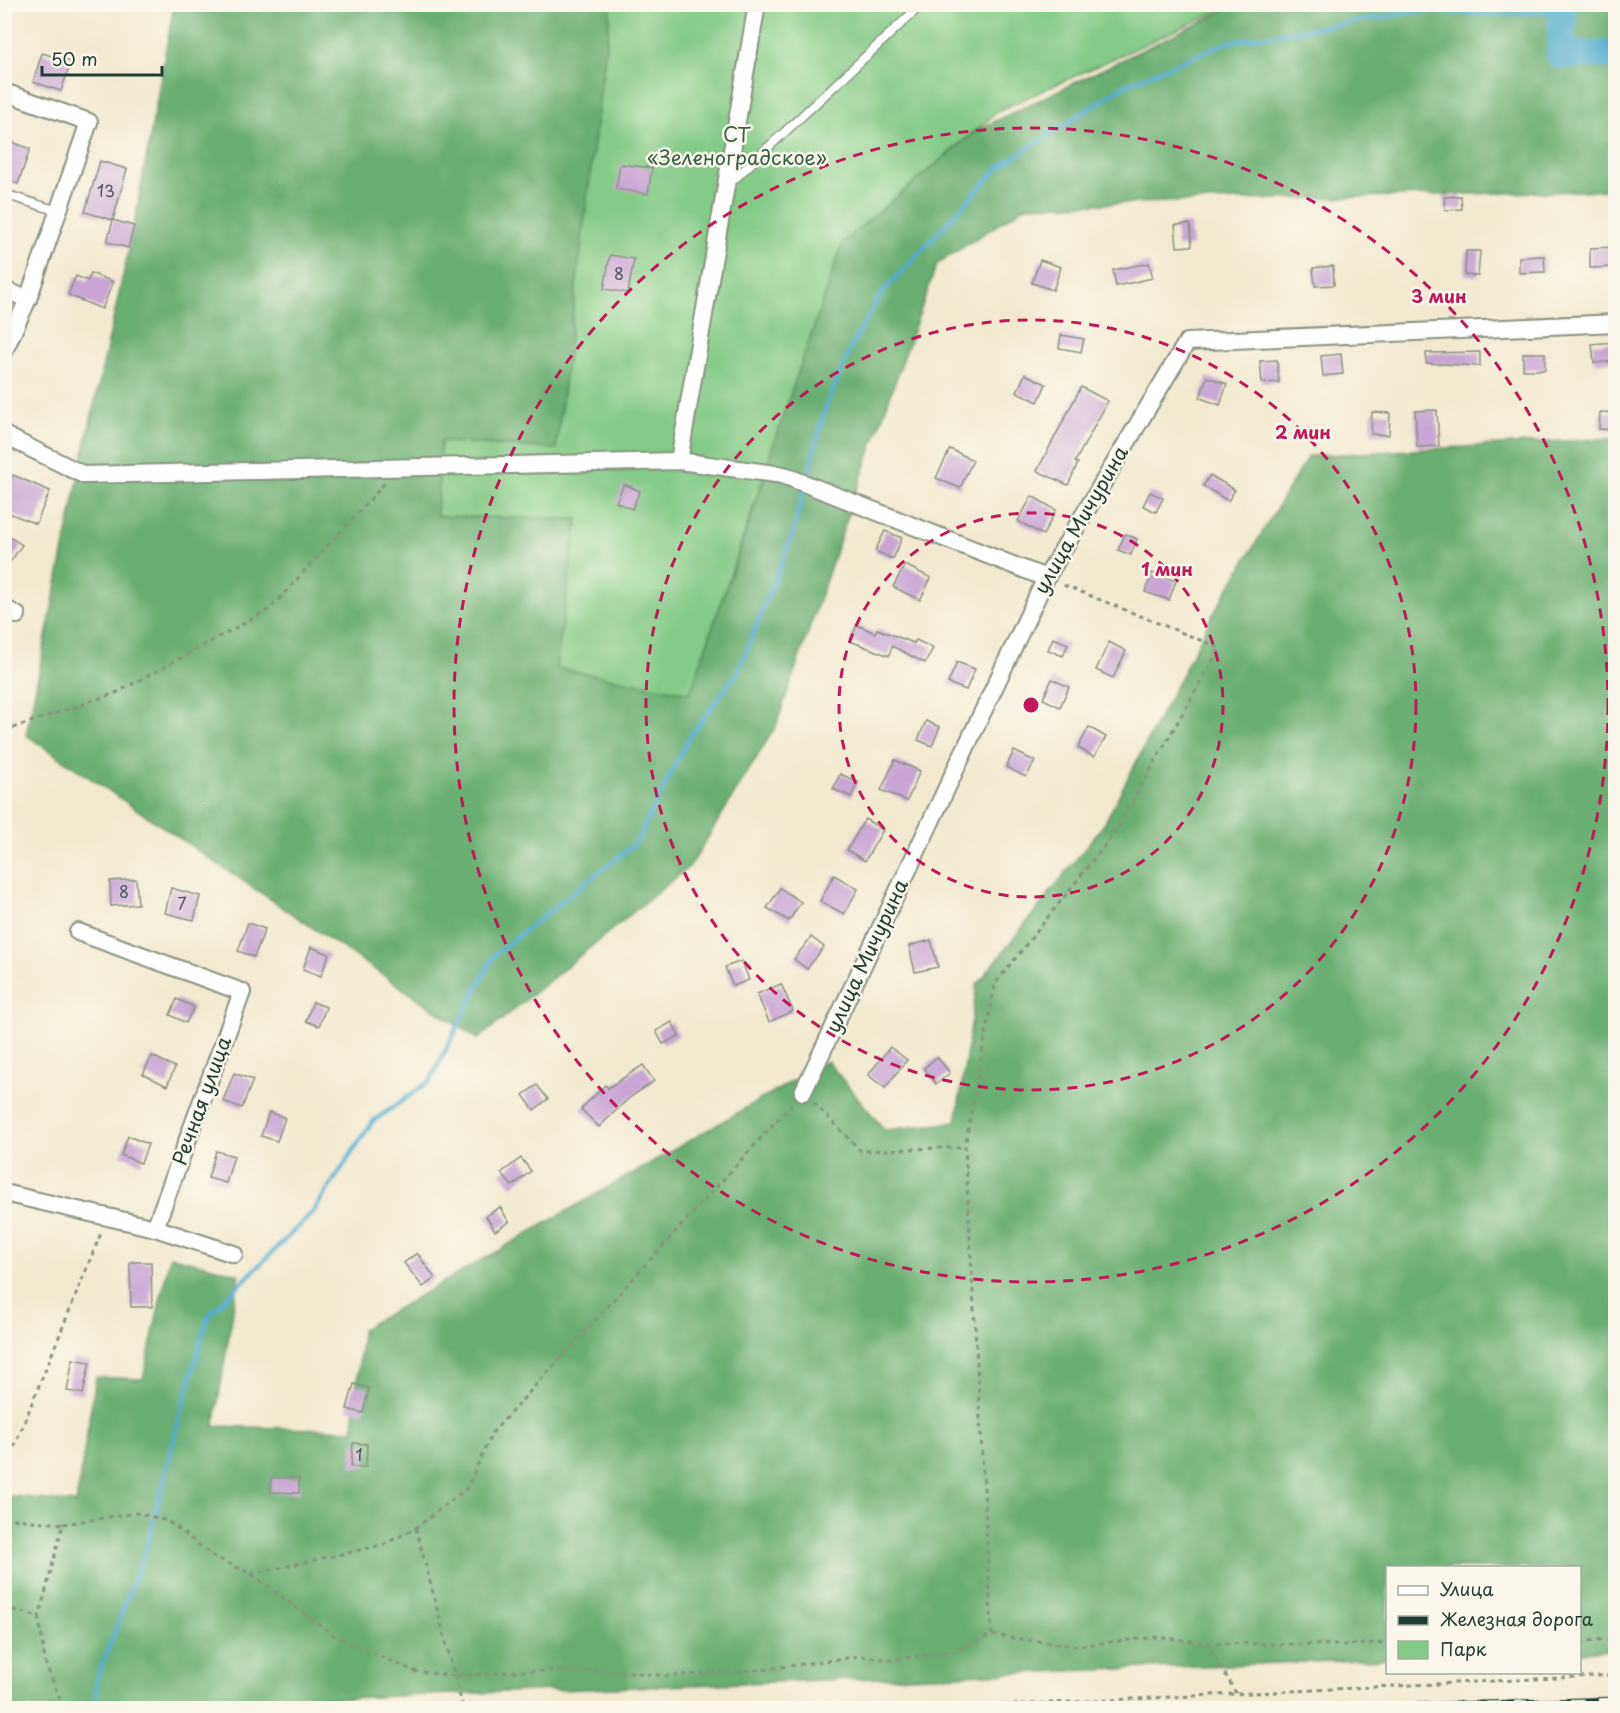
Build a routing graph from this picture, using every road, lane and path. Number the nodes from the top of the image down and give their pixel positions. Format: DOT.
graph roads {
  1 [pos="757,4"];
  2 [pos="922,4"];
  3 [pos="4,92"];
  4 [pos="726,187"];
  5 [pos="4,194"];
  6 [pos="58,211"];
  7 [pos="4,290"];
  8 [pos="28,299"];
  9 [pos="1616,323"];
  10 [pos="4,351"];
  11 [pos="4,435"];
  12 [pos="680,461"];
  13 [pos="399,468"];
  14 [pos="1046,578"];
  15 [pos="4,731"];
  16 [pos="78,932"];
  17 [pos="803,1092"];
  18 [pos="965,1147"];
  19 [pos="4,1193"];
  20 [pos="108,1217"];
  21 [pos="155,1228"];
  22 [pos="234,1254"];
  23 [pos="4,1472"];
  24 [pos="4,1518"];
  25 [pos="63,1524"];
  26 [pos="416,1528"];
  27 [pos="251,1574"];
  28 [pos="4,1611"];
  29 [pos="39,1617"];
  30 [pos="992,1635"];
  31 [pos="1616,1639"];
  32 [pos="1207,1643"];
  33 [pos="1386,1643"];
  34 [pos="1581,1643"];
  35 [pos="1616,1675"];
  36 [pos="456,1676"];
  37 [pos="1237,1695"];
  38 [pos="66,1708"];
  39 [pos="463,1708"];
  40 [pos="950,1708"];
  1 -- 4 [label="street"];
  2 -- 4 [label="lane"];
  3 -- 6 [label="street"];
  4 -- 12 [label="street"];
  5 -- 6 [label="lane"];
  6 -- 8 [label="street"];
  7 -- 8 [label="street"];
  8 -- 10 [label="street"];
  9 -- 14 [label="street, улица Мичурина"];
  11 -- 13 [label="street"];
  12 -- 13 [label="street"];
  12 -- 14 [label="street"];
  13 -- 15 [label="path"];
  14 -- 17 [label="street, улица Мичурина"];
  14 -- 18 [label="path"];
  16 -- 21 [label="street, Речная улица"];
  17 -- 18 [label="path"];
  17 -- 26 [label="path"];
  18 -- 30 [label="path"];
  19 -- 20 [label="street"];
  20 -- 21 [label="street"];
  20 -- 23 [label="path"];
  21 -- 22 [label="street"];
  24 -- 25 [label="path"];
  25 -- 27 [label="path"];
  25 -- 29 [label="path"];
  26 -- 27 [label="path"];
  26 -- 36 [label="path"];
  27 -- 36 [label="path"];
  28 -- 29 [label="path"];
  29 -- 38 [label="path"];
  30 -- 32 [label="path"];
  30 -- 36 [label="path"];
  31 -- 34 [label="path"];
  32 -- 33 [label="path"];
  32 -- 37 [label="path"];
  35 -- 37 [label="path"];
  36 -- 39 [label="path"];
  37 -- 40 [label="path"];
}
